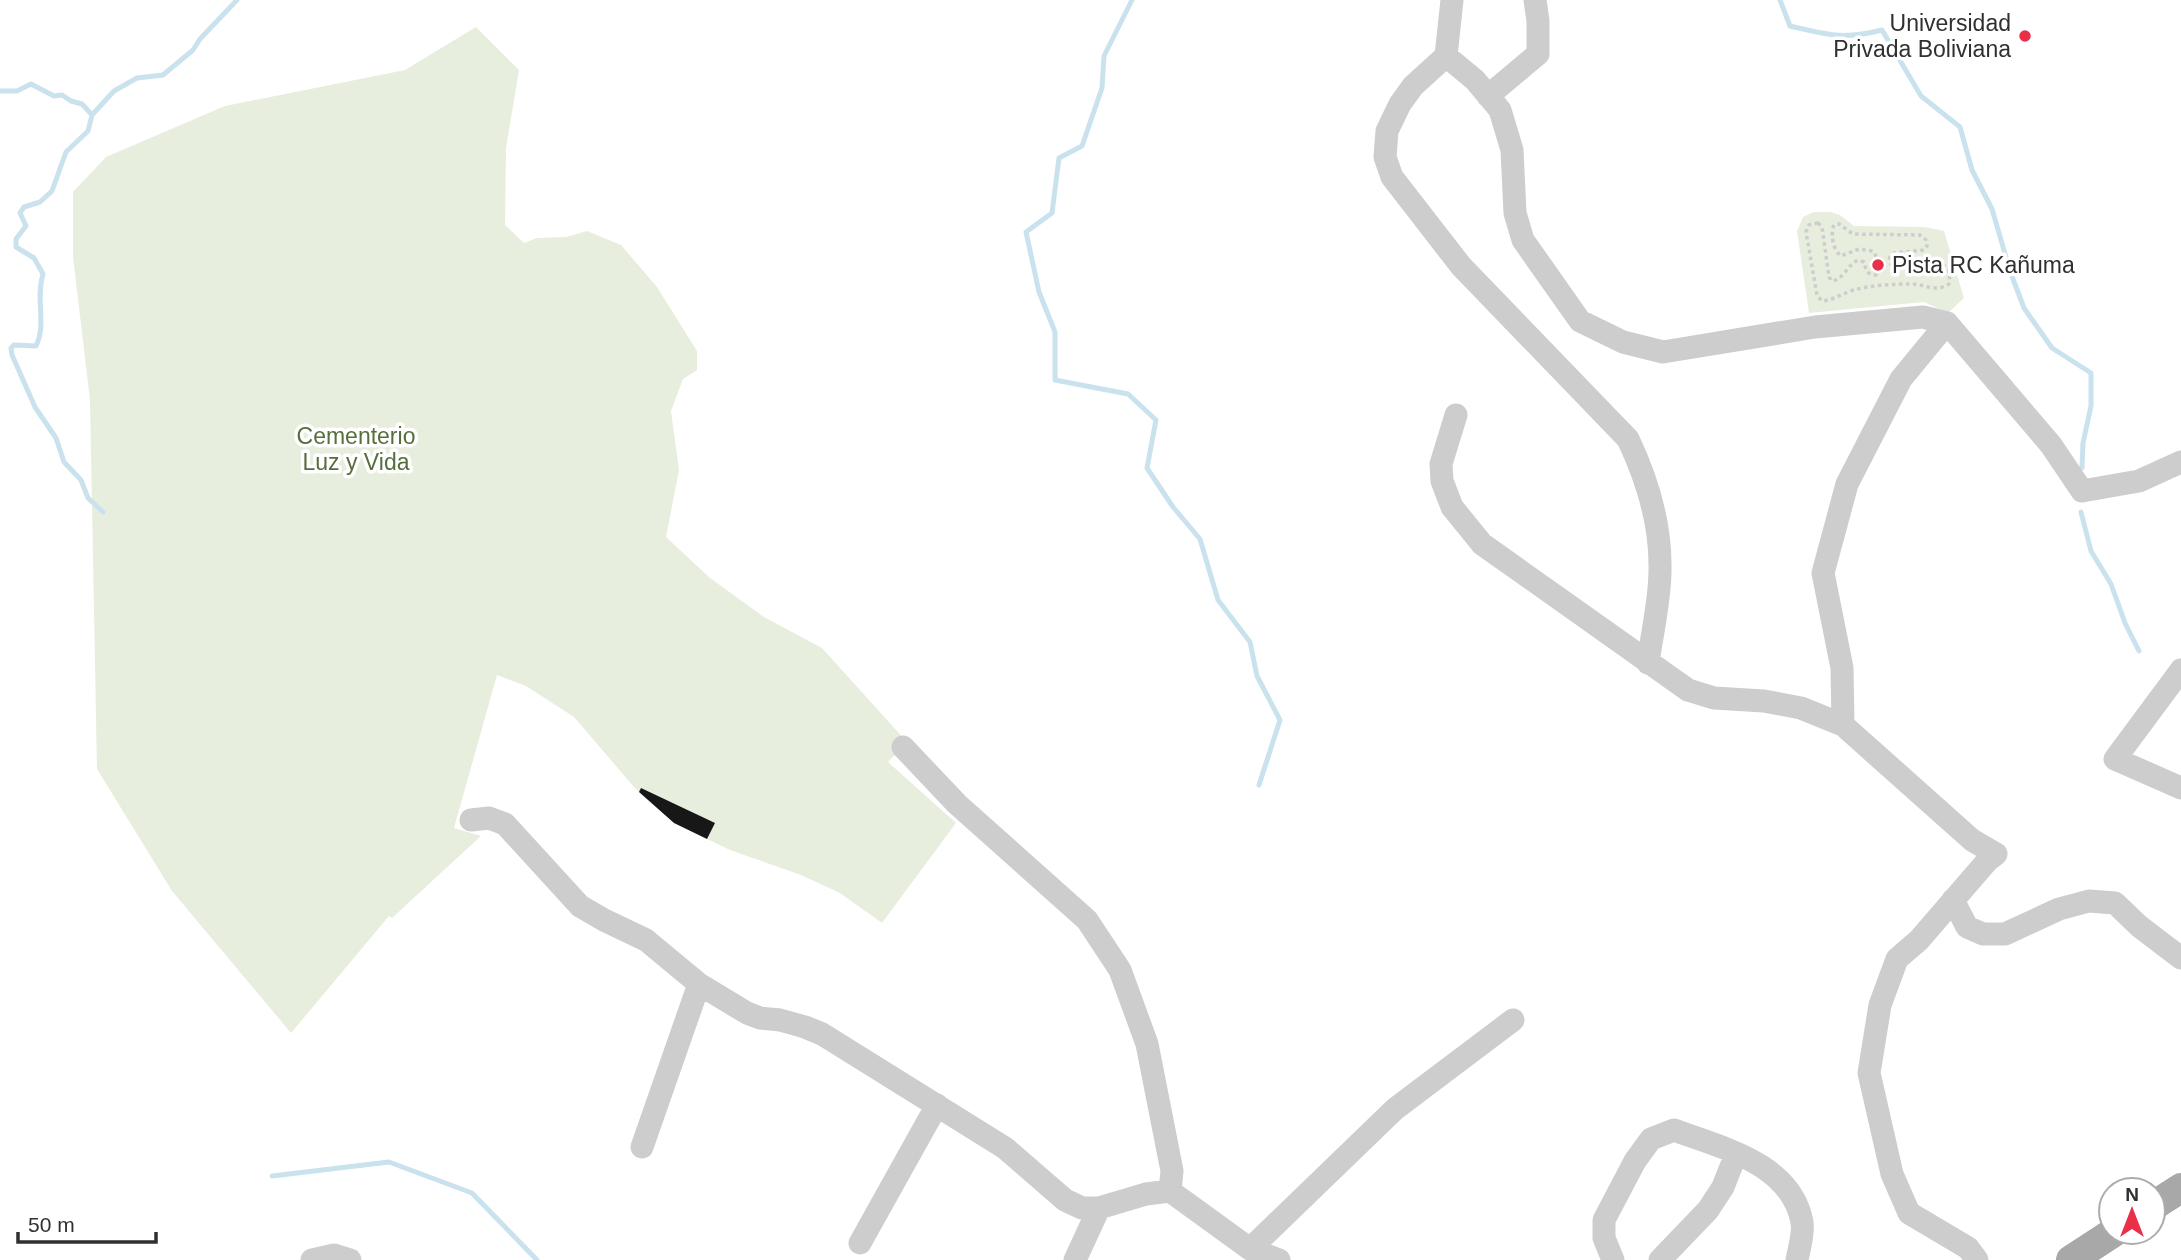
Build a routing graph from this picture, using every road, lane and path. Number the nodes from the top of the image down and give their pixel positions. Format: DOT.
graph roads {
  1 [pos="1452,0"];
  2 [pos="1535,0"];
  3 [pos="1446,56"];
  4 [pos="1488,96"];
  5 [pos="1884,286"];
  6 [pos="1947,323"];
  7 [pos="1456,415"];
  8 [pos="2181,462"];
  9 [pos="1648,663"];
  10 [pos="2181,670"];
  11 [pos="1843,725"];
  12 [pos="903,747"];
  13 [pos="2181,788"];
  14 [pos="471,820"];
  15 [pos="1953,900"];
  16 [pos="2181,958"];
  17 [pos="699,984"];
  18 [pos="1513,1020"];
  19 [pos="937,1105"];
  20 [pos="642,1147"];
  21 [pos="1736,1154"];
  22 [pos="1170,1191"];
  23 [pos="1099,1208"];
  24 [pos="859,1243"];
  25 [pos="2097,1243"];
  26 [pos="1250,1249"];
  27 [pos="312,1260"];
  28 [pos="350,1260"];
  29 [pos="1076,1260"];
  30 [pos="1279,1260"];
  31 [pos="1613,1260"];
  32 [pos="1660,1260"];
  33 [pos="1797,1260"];
  34 [pos="1977,1260"];
  35 [pos="2071,1260"];
  1 -- 3 [label="street"];
  2 -- 4 [label="street"];
  3 -- 4 [label="street"];
  3 -- 9 [label="street"];
  4 -- 6 [label="street"];
  5 -- 5 [label="path"];
  6 -- 8 [label="street"];
  6 -- 11 [label="street"];
  7 -- 9 [label="street"];
  9 -- 11 [label="street"];
  10 -- 13 [label="street"];
  11 -- 15 [label="street"];
  12 -- 22 [label="street"];
  14 -- 17 [label="street"];
  15 -- 16 [label="street"];
  15 -- 34 [label="street"];
  17 -- 19 [label="street"];
  17 -- 20 [label="street"];
  18 -- 26 [label="street"];
  19 -- 23 [label="street"];
  19 -- 24 [label="street"];
  21 -- 31 [label="street"];
  21 -- 32 [label="street"];
  21 -- 33 [label="street"];
  22 -- 23 [label="street"];
  22 -- 26 [label="street"];
  23 -- 29 [label="street"];
  25 -- 35 [label="main road"];
  26 -- 30 [label="street"];
  27 -- 28 [label="street"];
}
